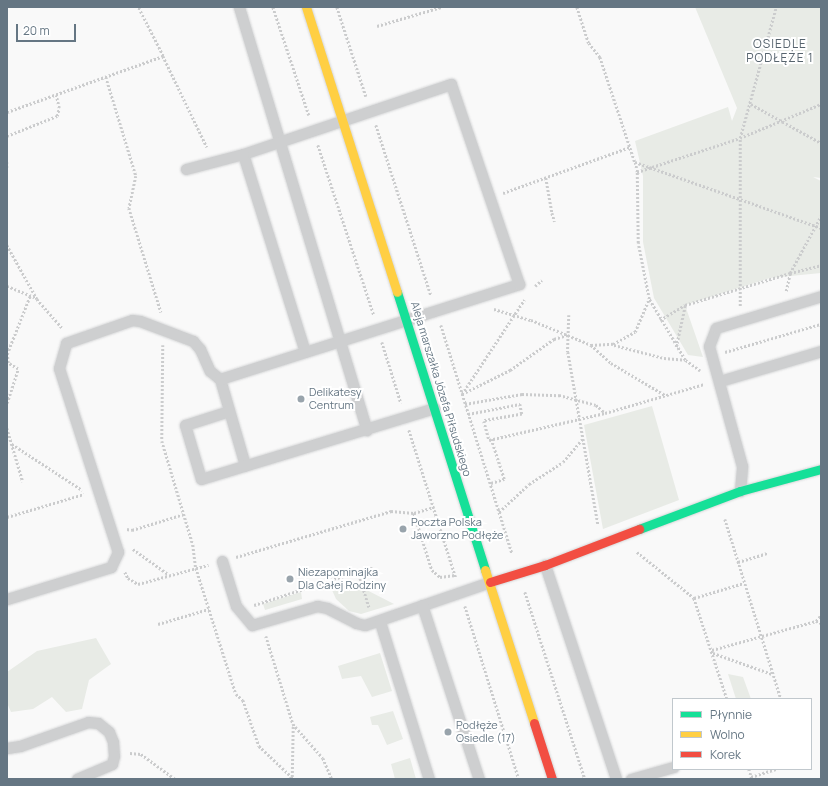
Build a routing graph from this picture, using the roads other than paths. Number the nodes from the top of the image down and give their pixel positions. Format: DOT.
graph roads {
  1 [pos="239,7"];
  2 [pos="306,7"];
  3 [pos="342,120"];
  4 [pos="278,142"];
  5 [pos="243,154"];
  6 [pos="186,169"];
  7 [pos="821,296"];
  8 [pos="408,321"];
  9 [pos="340,341"];
  10 [pos="821,351"];
  11 [pos="305,352"];
  12 [pos="220,379"];
  13 [pos="716,382"];
  14 [pos="434,408"];
  15 [pos="229,411"];
  16 [pos="367,430"];
  17 [pos="245,466"];
  18 [pos="821,469"];
  19 [pos="740,491"];
  20 [pos="222,560"];
  21 [pos="545,565"];
  22 [pos="490,582"];
  23 [pos="7,599"];
  24 [pos="422,606"];
  25 [pos="377,622"];
  26 [pos="7,748"];
  27 [pos="672,767"];
  28 [pos="77,779"];
  29 [pos="429,779"];
  30 [pos="479,779"];
  31 [pos="552,779"];
  32 [pos="616,779"];
  33 [pos="631,779"];
  1 -- 4 [label="lane"];
  2 -- 3 [label="street, Aleja marszałka Józefa Piłsudskiego"];
  3 -- 4 [label="lane"];
  3 -- 8 [label="street, Aleja marszałka Józefa Piłsudskiego"];
  3 -- 8 [label="lane"];
  4 -- 5 [label="lane"];
  4 -- 9 [label="lane"];
  5 -- 6 [label="lane"];
  5 -- 11 [label="lane"];
  7 -- 13 [label="lane"];
  8 -- 9 [label="lane"];
  8 -- 14 [label="street, Aleja marszałka Józefa Piłsudskiego"];
  9 -- 11 [label="lane"];
  9 -- 16 [label="lane"];
  10 -- 13 [label="lane"];
  11 -- 12 [label="lane"];
  12 -- 15 [label="lane"];
  12 -- 23 [label="lane"];
  13 -- 19 [label="lane"];
  14 -- 16 [label="lane"];
  14 -- 22 [label="street, Aleja marszałka Józefa Piłsudskiego"];
  15 -- 17 [label="lane"];
  15 -- 17 [label="lane"];
  16 -- 17 [label="lane"];
  18 -- 19 [label="street"];
  19 -- 21 [label="street"];
  20 -- 25 [label="lane"];
  21 -- 22 [label="street"];
  21 -- 32 [label="lane"];
  22 -- 24 [label="lane"];
  22 -- 31 [label="street, Aleja marszałka Józefa Piłsudskiego"];
  24 -- 25 [label="lane"];
  24 -- 30 [label="lane"];
  25 -- 29 [label="lane"];
  26 -- 28 [label="lane"];
  27 -- 33 [label="lane"];
}
